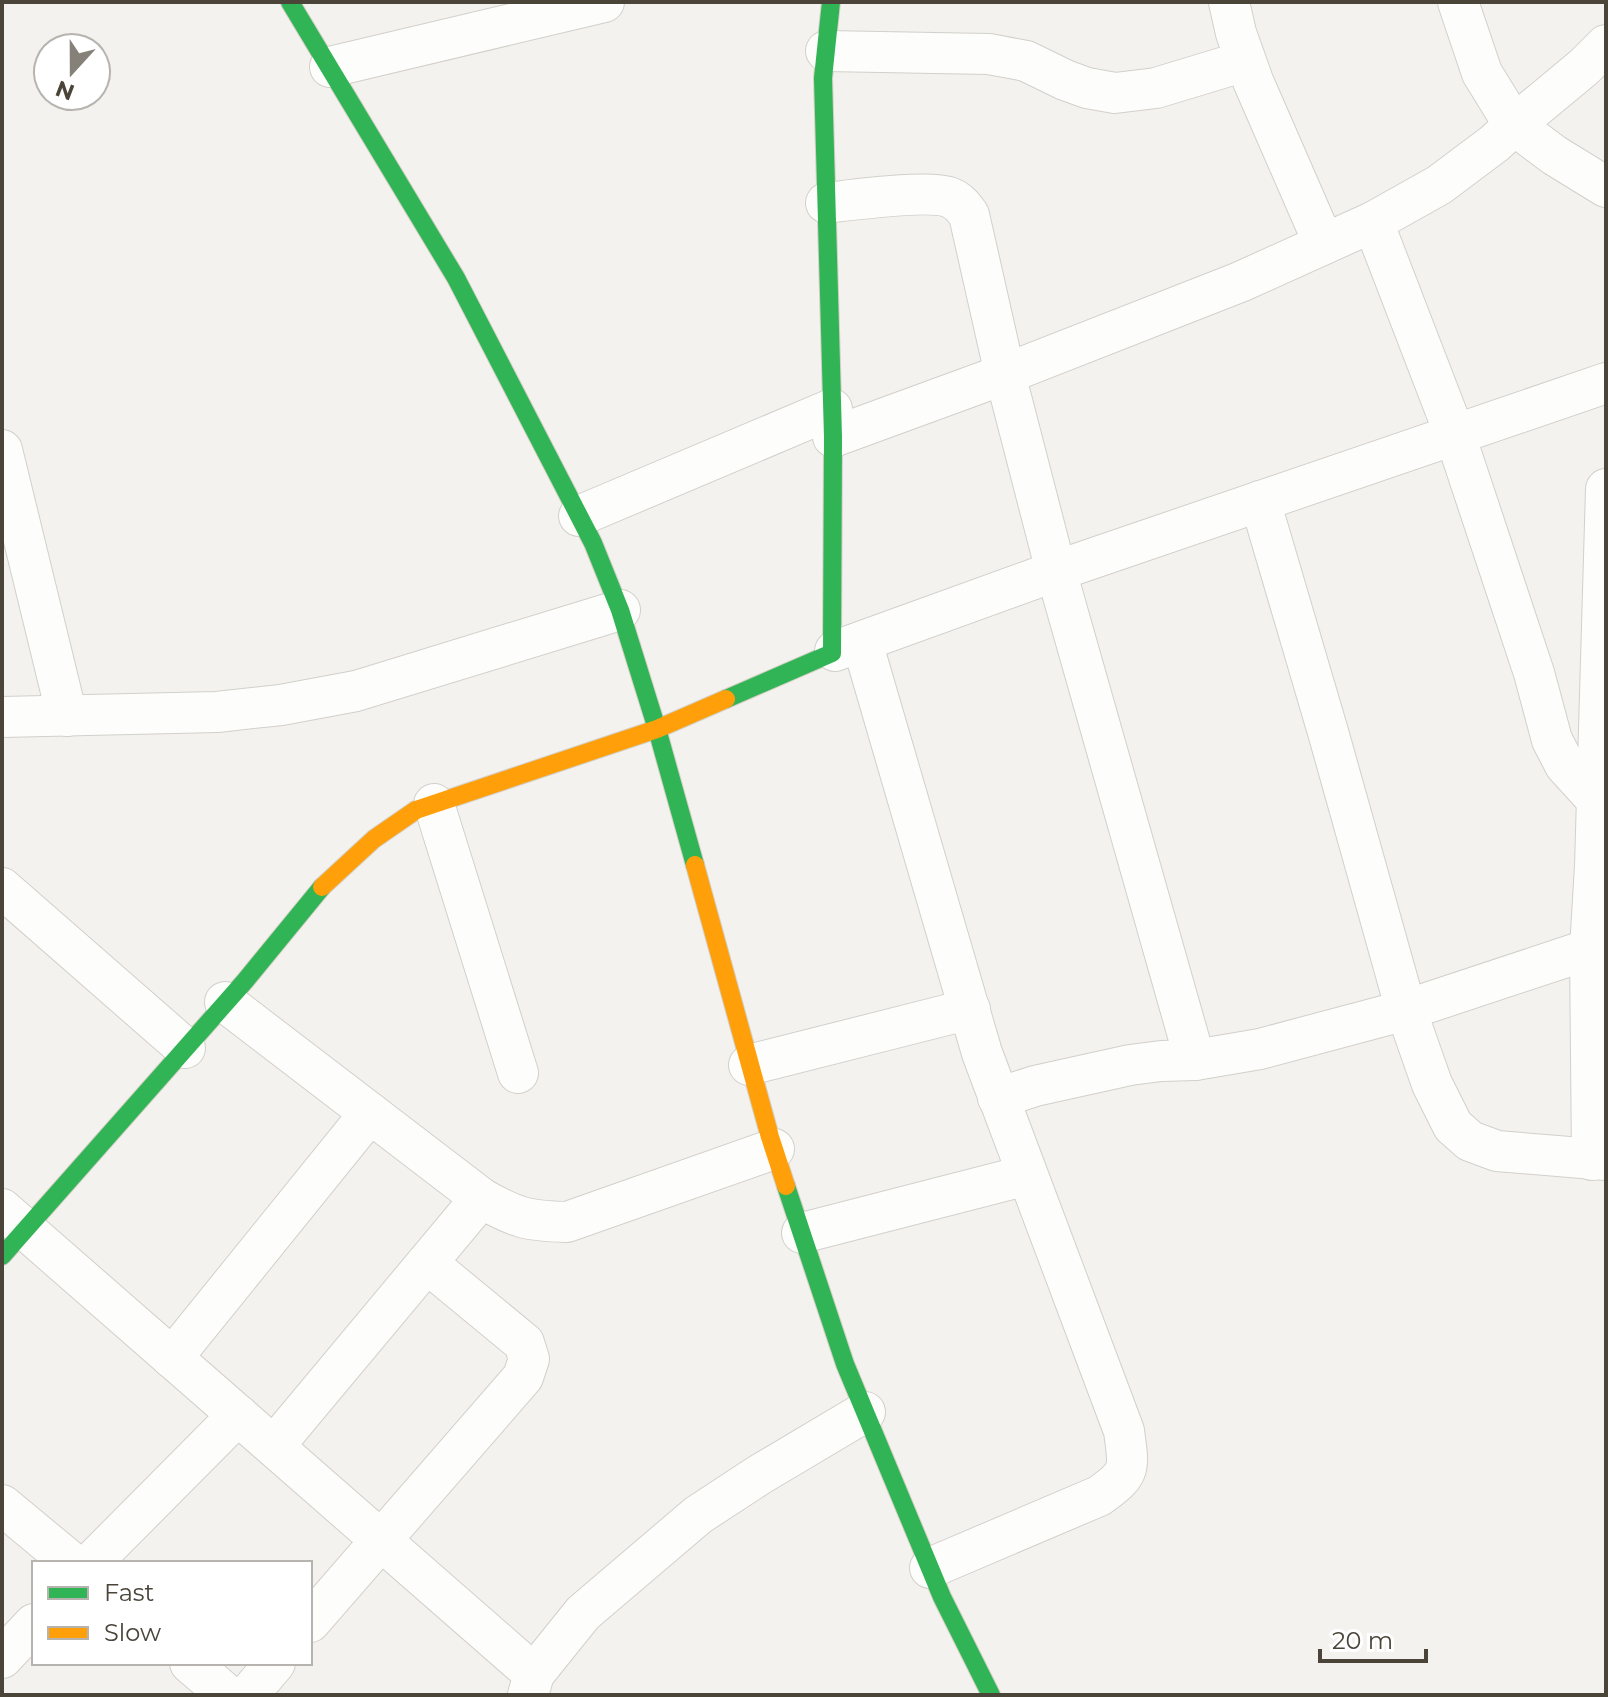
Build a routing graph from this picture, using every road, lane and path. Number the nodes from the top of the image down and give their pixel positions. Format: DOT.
graph roads {
  1 [pos="290,2"];
  2 [pos="604,2"];
  3 [pos="831,2"];
  4 [pos="1229,2"];
  5 [pos="1458,2"];
  6 [pos="1606,45"];
  7 [pos="826,51"];
  8 [pos="1245,61"];
  9 [pos="330,67"];
  10 [pos="1514,125"];
  11 [pos="1606,187"];
  12 [pos="826,203"];
  13 [pos="1373,222"];
  14 [pos="1324,244"];
  15 [pos="1005,374"];
  16 [pos="1606,383"];
  17 [pos="832,423"];
  18 [pos="1455,435"];
  19 [pos="2,450"];
  20 [pos="1606,489"];
  21 [pos="1260,501"];
  22 [pos="579,516"];
  23 [pos="1605,531"];
  24 [pos="1056,571"];
  25 [pos="620,610"];
  26 [pos="847,647"];
  27 [pos="67,716"];
  28 [pos="2,717"];
  29 [pos="657,729"];
  30 [pos="1596,799"];
  31 [pos="434,804"];
  32 [pos="2,888"];
  33 [pos="1590,949"];
  34 [pos="225,1002"];
  35 [pos="970,1009"];
  36 [pos="1406,1010"];
  37 [pos="185,1048"];
  38 [pos="1195,1060"];
  39 [pos="749,1065"];
  40 [pos="518,1073"];
  41 [pos="998,1098"];
  42 [pos="370,1113"];
  43 [pos="774,1149"];
  44 [pos="1599,1160"];
  45 [pos="1027,1175"];
  46 [pos="481,1198"];
  47 [pos="10,1232"];
  48 [pos="802,1233"];
  49 [pos="427,1263"];
  50 [pos="172,1358"];
  51 [pos="865,1412"];
  52 [pos="238,1415"];
  53 [pos="274,1446"];
  54 [pos="2,1505"];
  55 [pos="381,1539"];
  56 [pos="70,1561"];
  57 [pos="93,1561"];
  58 [pos="930,1568"];
  59 [pos="312,1620"];
  60 [pos="32,1626"];
  61 [pos="2,1658"];
  62 [pos="192,1665"];
  63 [pos="273,1665"];
  64 [pos="531,1684"];
  65 [pos="227,1695"];
  66 [pos="248,1695"];
  67 [pos="991,1695"];
  1 -- 9 [label="street"];
  2 -- 9 [label="street"];
  3 -- 7 [label="street"];
  4 -- 8 [label="street"];
  5 -- 10 [label="street"];
  6 -- 10 [label="street"];
  7 -- 8 [label="street"];
  7 -- 12 [label="street"];
  8 -- 14 [label="street"];
  9 -- 22 [label="street"];
  10 -- 11 [label="street"];
  10 -- 13 [label="street"];
  12 -- 15 [label="street"];
  12 -- 17 [label="street"];
  13 -- 14 [label="street"];
  13 -- 18 [label="street"];
  14 -- 15 [label="street"];
  15 -- 17 [label="street"];
  15 -- 24 [label="street"];
  16 -- 18 [label="street"];
  17 -- 22 [label="street"];
  17 -- 26 [label="street"];
  18 -- 21 [label="street"];
  18 -- 30 [label="street"];
  19 -- 27 [label="street"];
  20 -- 23 [label="street"];
  21 -- 24 [label="street"];
  21 -- 36 [label="street"];
  22 -- 25 [label="street"];
  23 -- 30 [label="street"];
  24 -- 26 [label="street"];
  24 -- 38 [label="street"];
  25 -- 27 [label="street"];
  25 -- 29 [label="street"];
  26 -- 29 [label="street"];
  26 -- 35 [label="street"];
  27 -- 28 [label="street"];
  29 -- 31 [label="street"];
  29 -- 39 [label="street"];
  30 -- 33 [label="street"];
  31 -- 34 [label="street"];
  31 -- 40 [label="street"];
  32 -- 37 [label="street"];
  33 -- 36 [label="street"];
  33 -- 44 [label="street"];
  34 -- 37 [label="street"];
  34 -- 42 [label="street"];
  35 -- 39 [label="street"];
  35 -- 41 [label="street"];
  36 -- 38 [label="street"];
  36 -- 44 [label="street"];
  37 -- 47 [label="street"];
  38 -- 41 [label="street"];
  39 -- 43 [label="street"];
  41 -- 45 [label="street"];
  42 -- 46 [label="street"];
  42 -- 50 [label="street"];
  43 -- 46 [label="street"];
  43 -- 48 [label="street"];
  45 -- 48 [label="street"];
  45 -- 58 [label="street"];
  46 -- 49 [label="street"];
  47 -- 50 [label="street"];
  48 -- 51 [label="street"];
  49 -- 53 [label="street"];
  49 -- 55 [label="street"];
  50 -- 52 [label="street"];
  51 -- 58 [label="street"];
  51 -- 64 [label="street"];
  52 -- 53 [label="street"];
  52 -- 57 [label="street"];
  53 -- 55 [label="street"];
  54 -- 56 [label="street"];
  55 -- 59 [label="street"];
  55 -- 64 [label="street"];
  58 -- 67 [label="street"];
  60 -- 61 [label="street"];
  62 -- 65 [label="street"];
  63 -- 66 [label="street"];
}
